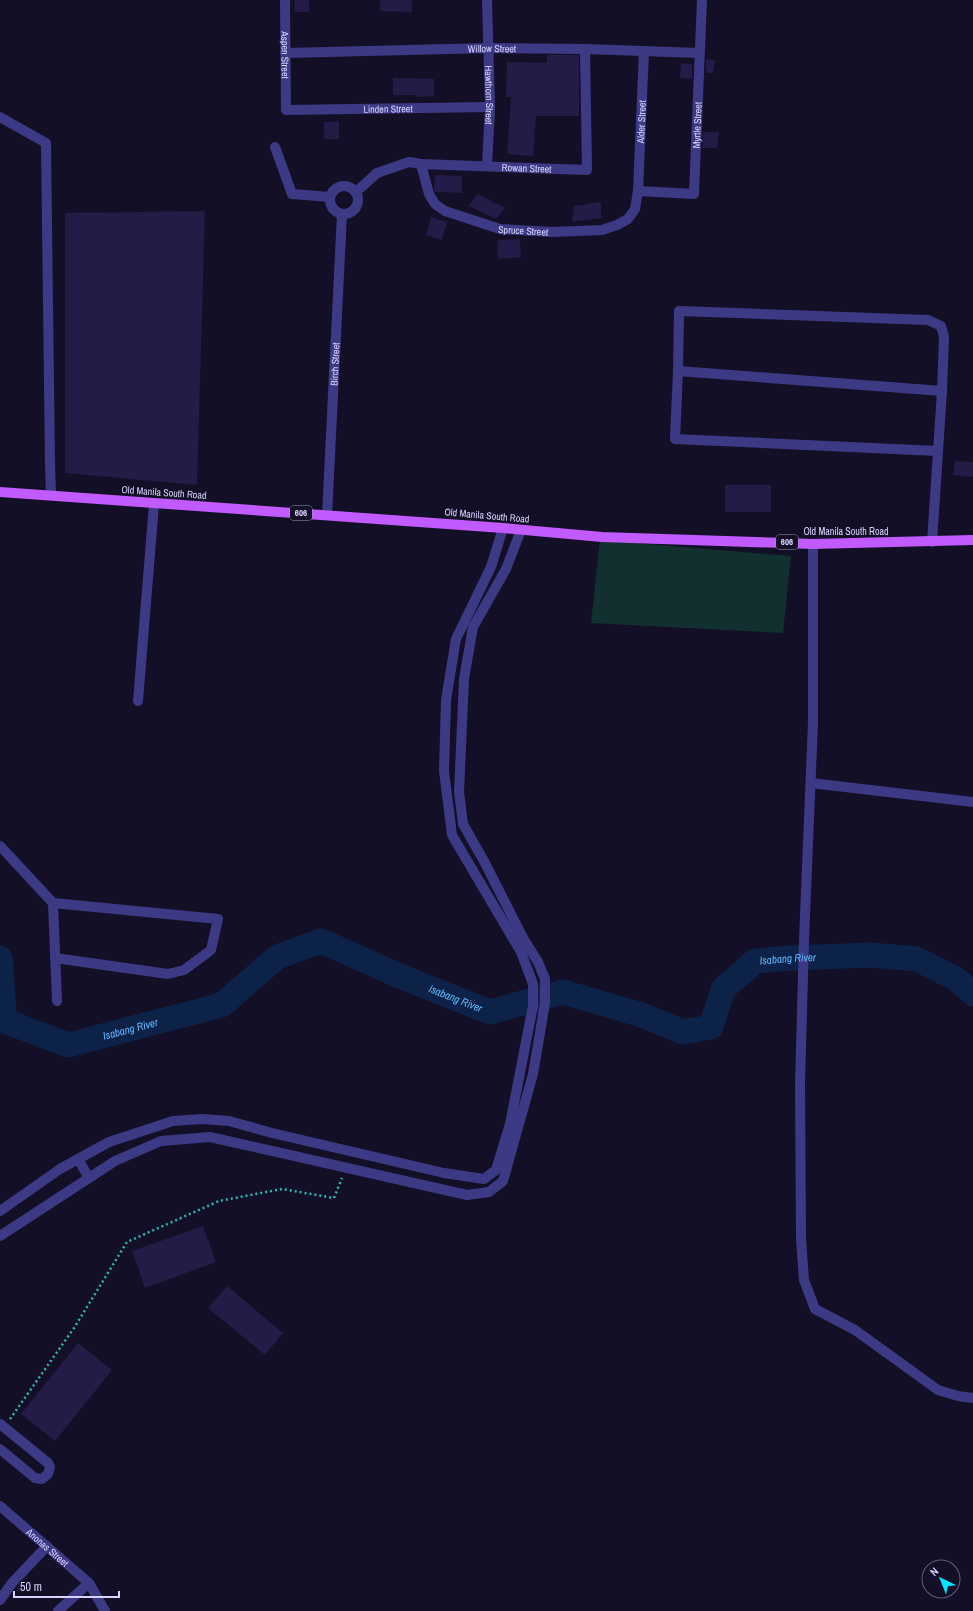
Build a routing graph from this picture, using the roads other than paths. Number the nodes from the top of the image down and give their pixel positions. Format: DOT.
graph roads {
  1 [pos="285,0"];
  2 [pos="487,0"];
  3 [pos="702,0"];
  4 [pos="489,48"];
  5 [pos="585,49"];
  6 [pos="644,51"];
  7 [pos="285,53"];
  8 [pos="699,53"];
  9 [pos="490,107"];
  10 [pos="286,110"];
  11 [pos="0,116"];
  12 [pos="275,147"];
  13 [pos="421,164"];
  14 [pos="487,166"];
  15 [pos="356,192"];
  16 [pos="638,192"];
  17 [pos="330,197"];
  18 [pos="342,214"];
  19 [pos="678,371"];
  20 [pos="942,391"];
  21 [pos="938,451"];
  22 [pos="0,492"];
  23 [pos="51,495"];
  24 [pos="154,504"];
  25 [pos="327,515"];
  26 [pos="503,528"];
  27 [pos="521,530"];
  28 [pos="973,540"];
  29 [pos="932,542"];
  30 [pos="813,544"];
  31 [pos="138,702"];
  32 [pos="811,783"];
  33 [pos="973,802"];
  34 [pos="0,846"];
  35 [pos="53,903"];
  36 [pos="55,958"];
  37 [pos="57,1001"];
  38 [pos="333,1148"];
  39 [pos="78,1159"];
  40 [pos="328,1164"];
  41 [pos="89,1178"];
  42 [pos="0,1211"];
  43 [pos="0,1236"];
  44 [pos="973,1398"];
  45 [pos="2,1426"];
  46 [pos="0,1449"];
  47 [pos="1,1509"];
  48 [pos="47,1546"];
  49 [pos="89,1583"];
  50 [pos="0,1600"];
  51 [pos="58,1611"];
  52 [pos="105,1611"];
  1 -- 7 [label="street, Aspen Street"];
  2 -- 4 [label="street, Hawthorn Street"];
  3 -- 8 [label="street, Myrtle Street"];
  4 -- 5 [label="street, Willow Street"];
  4 -- 7 [label="street, Willow Street"];
  4 -- 9 [label="street, Hawthorn Street"];
  5 -- 6 [label="street, Willow Street"];
  5 -- 14 [label="street, Rowan Street"];
  6 -- 8 [label="street, Willow Street"];
  6 -- 16 [label="street, Alder Street"];
  7 -- 10 [label="street, Aspen Street"];
  8 -- 16 [label="street, Myrtle Street"];
  9 -- 10 [label="street, Linden Street"];
  9 -- 14 [label="street, Hawthorn Street"];
  11 -- 23 [label="street"];
  12 -- 17 [label="street"];
  13 -- 14 [label="street, Rowan Street"];
  13 -- 15 [label="street, Rowan Street"];
  13 -- 16 [label="street, Spruce Street"];
  15 -- 17 [label="street"];
  15 -- 18 [label="street"];
  17 -- 18 [label="street"];
  18 -- 25 [label="street, Birch Street"];
  19 -- 20 [label="street"];
  19 -- 20 [label="street"];
  19 -- 21 [label="street"];
  20 -- 21 [label="street"];
  21 -- 29 [label="street"];
  22 -- 23 [label="main road, Old Manila South Road / 606"];
  23 -- 24 [label="main road, Old Manila South Road / 606"];
  24 -- 25 [label="main road, Old Manila South Road / 606"];
  24 -- 31 [label="street"];
  25 -- 26 [label="main road, Old Manila South Road / 606"];
  26 -- 27 [label="main road, Old Manila South Road / 606"];
  26 -- 38 [label="street"];
  27 -- 30 [label="main road, Old Manila South Road / 606"];
  27 -- 40 [label="street"];
  28 -- 29 [label="main road, Old Manila South Road / 606"];
  29 -- 30 [label="main road, Old Manila South Road / 606"];
  30 -- 32 [label="street"];
  32 -- 33 [label="street"];
  32 -- 44 [label="street"];
  34 -- 35 [label="street"];
  35 -- 36 [label="street"];
  35 -- 36 [label="street"];
  36 -- 37 [label="street"];
  38 -- 39 [label="street"];
  38 -- 40 [label="street"];
  39 -- 41 [label="street"];
  39 -- 42 [label="street"];
  40 -- 41 [label="street"];
  41 -- 43 [label="street"];
  45 -- 46 [label="street"];
  47 -- 48 [label="street, Anonas Street"];
  48 -- 49 [label="street, Anonas Street"];
  48 -- 50 [label="street"];
  49 -- 51 [label="street"];
  49 -- 52 [label="street, Anonas Street"];
}
